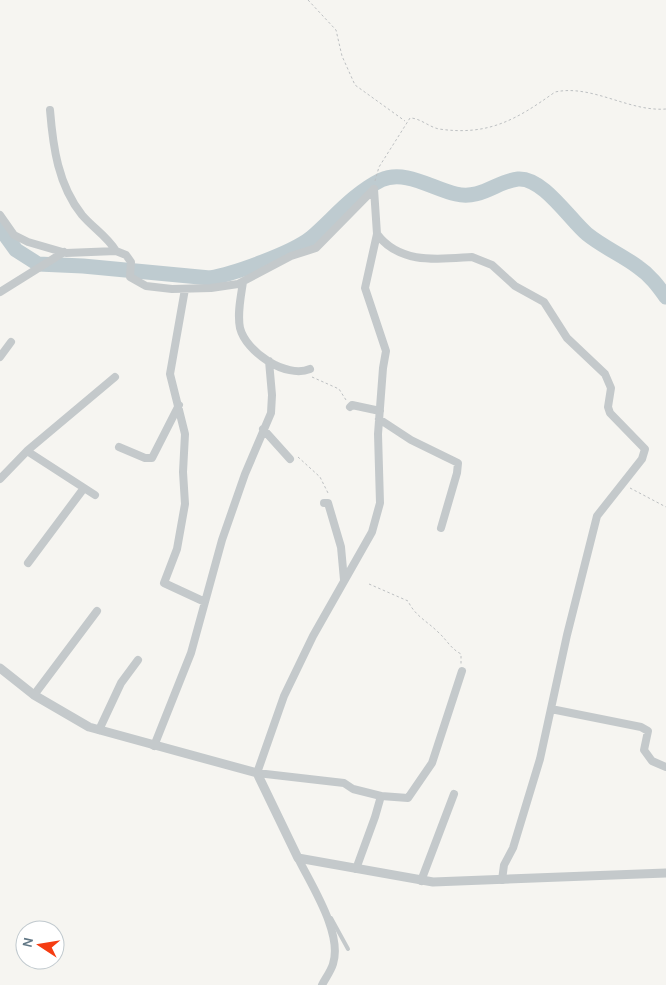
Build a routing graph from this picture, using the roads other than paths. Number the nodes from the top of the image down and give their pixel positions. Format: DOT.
graph roads {
  1 [pos="50,110"];
  2 [pos="0,215"];
  3 [pos="377,234"];
  4 [pos="116,251"];
  5 [pos="64,252"];
  6 [pos="243,282"];
  7 [pos="185,290"];
  8 [pos="0,292"];
  9 [pos="11,342"];
  10 [pos="0,357"];
  11 [pos="269,361"];
  12 [pos="310,369"];
  13 [pos="115,377"];
  14 [pos="179,406"];
  15 [pos="351,406"];
  16 [pos="380,415"];
  17 [pos="263,429"];
  18 [pos="119,447"];
  19 [pos="27,451"];
  20 [pos="291,456"];
  21 [pos="0,479"];
  22 [pos="84,488"];
  23 [pos="95,495"];
  24 [pos="326,503"];
  25 [pos="441,528"];
  26 [pos="28,563"];
  27 [pos="344,580"];
  28 [pos="204,602"];
  29 [pos="98,612"];
  30 [pos="138,660"];
  31 [pos="0,668"];
  32 [pos="462,671"];
  33 [pos="34,695"];
  34 [pos="551,709"];
  35 [pos="99,730"];
  36 [pos="154,746"];
  37 [pos="666,768"];
  38 [pos="257,773"];
  39 [pos="454,794"];
  40 [pos="381,796"];
  41 [pos="298,858"];
  42 [pos="356,869"];
  43 [pos="666,873"];
  44 [pos="421,880"];
  45 [pos="502,880"];
  46 [pos="327,911"];
  47 [pos="348,949"];
  48 [pos="322,985"];
  1 -- 4 [label="street"];
  2 -- 5 [label="street"];
  3 -- 6 [label="street"];
  3 -- 16 [label="street"];
  3 -- 34 [label="street"];
  4 -- 5 [label="street"];
  4 -- 7 [label="street"];
  5 -- 8 [label="street"];
  6 -- 7 [label="street"];
  6 -- 11 [label="street"];
  7 -- 14 [label="street"];
  9 -- 10 [label="street"];
  11 -- 12 [label="street"];
  11 -- 17 [label="street"];
  13 -- 19 [label="street"];
  14 -- 18 [label="street"];
  14 -- 28 [label="street"];
  15 -- 16 [label="street"];
  16 -- 25 [label="street"];
  16 -- 27 [label="street"];
  17 -- 20 [label="street"];
  17 -- 28 [label="street"];
  19 -- 21 [label="street"];
  19 -- 22 [label="street"];
  22 -- 23 [label="street"];
  22 -- 26 [label="street"];
  24 -- 27 [label="street"];
  27 -- 38 [label="street"];
  28 -- 36 [label="street"];
  29 -- 33 [label="street"];
  30 -- 35 [label="street"];
  31 -- 33 [label="street"];
  32 -- 40 [label="street"];
  33 -- 35 [label="street"];
  34 -- 37 [label="street"];
  34 -- 45 [label="street"];
  35 -- 36 [label="street"];
  36 -- 38 [label="street"];
  38 -- 40 [label="street"];
  38 -- 41 [label="street"];
  39 -- 44 [label="street"];
  40 -- 42 [label="street"];
  41 -- 42 [label="street"];
  41 -- 46 [label="street"];
  42 -- 44 [label="street"];
  43 -- 45 [label="street"];
  44 -- 45 [label="street"];
  46 -- 47 [label="lane"];
  46 -- 48 [label="street"];
}
